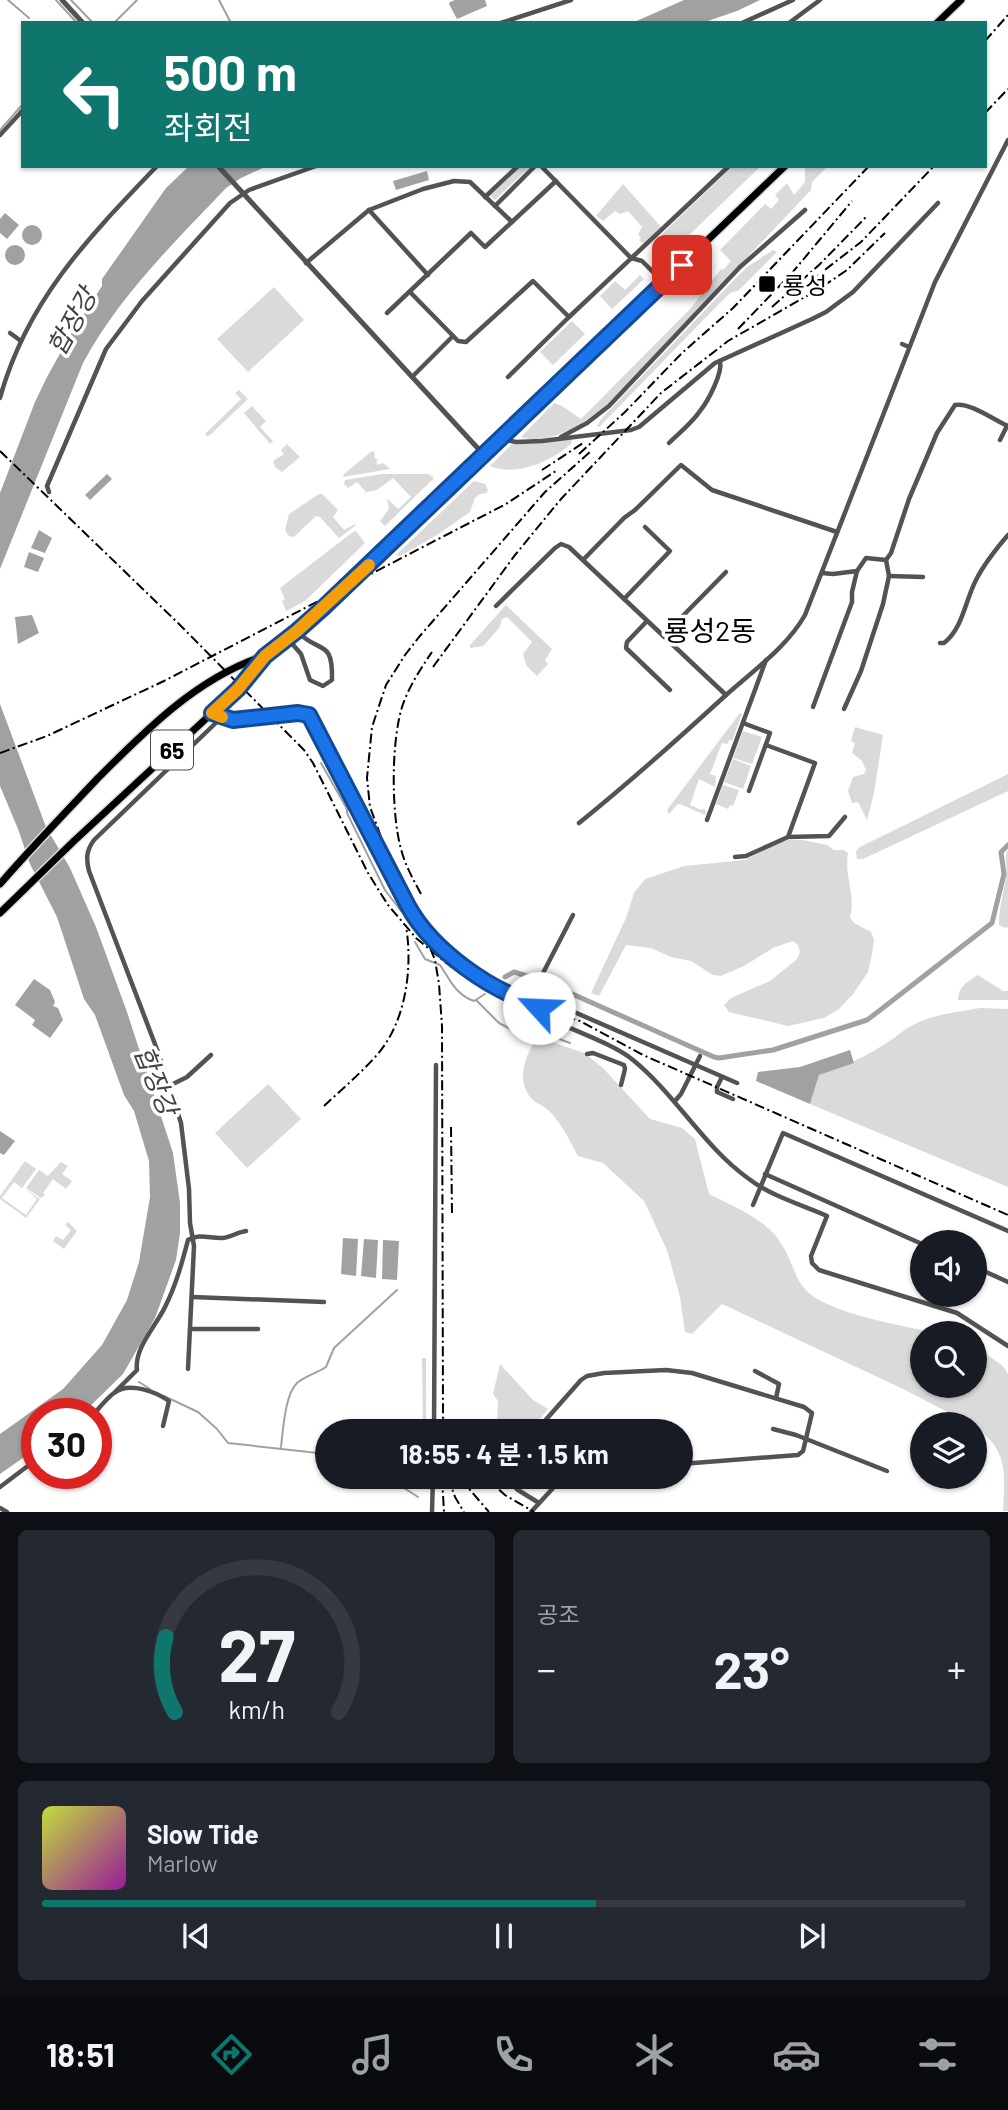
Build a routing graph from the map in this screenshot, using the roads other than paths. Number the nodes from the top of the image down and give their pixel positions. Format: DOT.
graph roads {
  1 [pos="62,0"];
  2 [pos="571,0"];
  3 [pos="793,0"];
  4 [pos="820,0"];
  5 [pos="961,0"];
  6 [pos="81,21"];
  7 [pos="507,21"];
  8 [pos="746,21"];
  9 [pos="792,21"];
  10 [pos="939,21"];
  11 [pos="21,112"];
  12 [pos="0,135"];
  13 [pos="1008,140"];
  14 [pos="155,168"];
  15 [pos="220,168"];
  16 [pos="310,168"];
  17 [pos="516,168"];
  18 [pos="533,168"];
  19 [pos="543,168"];
  20 [pos="727,168"];
  21 [pos="783,168"];
  22 [pos="556,181"];
  23 [pos="240,192"];
  24 [pos="485,197"];
  25 [pos="938,203"];
  26 [pos="495,206"];
  27 [pos="369,210"];
  28 [pos="805,210"];
  29 [pos="512,222"];
  30 [pos="631,258"];
  31 [pos="306,263"];
  32 [pos="428,275"];
  33 [pos="663,283"];
  34 [pos="410,292"];
  35 [pos="387,313"];
  36 [pos="569,317"];
  37 [pos="10,333"];
  38 [pos="453,336"];
  39 [pos="21,341"];
  40 [pos="902,344"];
  41 [pos="909,348"];
  42 [pos="720,361"];
  43 [pos="412,377"];
  44 [pos="508,377"];
  45 [pos="0,398"];
  46 [pos="1008,426"];
  47 [pos="559,438"];
  48 [pos="501,439"];
  49 [pos="1000,440"];
  50 [pos="669,443"];
  51 [pos="484,455"];
  52 [pos="49,492"];
  53 [pos="645,527"];
  54 [pos="837,533"];
  55 [pos="1008,535"];
  56 [pos="583,560"];
  57 [pos="886,560"];
  58 [pos="726,572"];
  59 [pos="857,572"];
  60 [pos="822,573"];
  61 [pos="889,576"];
  62 [pos="923,577"];
  63 [pos="624,599"];
  64 [pos="496,607"];
  65 [pos="647,621"];
  66 [pos="297,631"];
  67 [pos="663,636"];
  68 [pos="288,639"];
  69 [pos="940,643"];
  70 [pos="265,656"];
  71 [pos="766,659"];
  72 [pos="670,690"];
  73 [pos="726,695"];
  74 [pos="813,707"];
  75 [pos="845,709"];
  76 [pos="212,713"];
  77 [pos="222,717"];
  78 [pos="743,723"];
  79 [pos="766,745"];
  80 [pos="749,791"];
  81 [pos="845,817"];
  82 [pos="707,820"];
  83 [pos="579,823"];
  84 [pos="788,836"];
  85 [pos="735,858"];
  86 [pos="0,884"];
  87 [pos="0,913"];
  88 [pos="573,915"];
  89 [pos="537,1005"];
  90 [pos="587,1054"];
  91 [pos="211,1055"];
  92 [pos="700,1056"];
  93 [pos="630,1057"];
  94 [pos="436,1065"];
  95 [pos="624,1065"];
  96 [pos="696,1065"];
  97 [pos="722,1077"];
  98 [pos="737,1083"];
  99 [pos="621,1085"];
  100 [pos="169,1086"];
  101 [pos="733,1099"];
  102 [pos="675,1101"];
  103 [pos="765,1174"];
  104 [pos="761,1186"];
  105 [pos="799,1189"];
  106 [pos="794,1201"];
  107 [pos="833,1204"];
  108 [pos="753,1205"];
  109 [pos="827,1216"];
  110 [pos="246,1231"];
  111 [pos="1008,1231"];
  112 [pos="194,1236"];
  113 [pos="910,1239"];
  114 [pos="987,1272"];
  115 [pos="1008,1282"];
  116 [pos="192,1297"];
  117 [pos="324,1302"];
  118 [pos="190,1329"];
  119 [pos="258,1329"];
  120 [pos="1008,1346"];
  121 [pos="188,1369"];
  122 [pos="755,1371"];
  123 [pos="116,1391"];
  124 [pos="109,1398"];
  125 [pos="776,1398"];
  126 [pos="434,1419"];
  127 [pos="546,1419"];
  128 [pos="163,1426"];
  129 [pos="773,1429"];
  130 [pos="806,1439"];
  131 [pos="693,1463"];
  132 [pos="887,1471"];
  133 [pos="21,1472"];
  134 [pos="0,1488"];
  135 [pos="433,1489"];
  136 [pos="517,1489"];
  137 [pos="552,1489"];
  138 [pos="539,1503"];
  139 [pos="0,1508"];
  140 [pos="7,1511"];
  141 [pos="432,1511"];
  142 [pos="531,1511"];
  1 -- 6 [label="street"];
  2 -- 7 [label="street"];
  3 -- 8 [label="street"];
  4 -- 9 [label="street"];
  5 -- 10 [label="main road"];
  11 -- 12 [label="street"];
  13 -- 41 [label="street"];
  14 -- 39 [label="street"];
  15 -- 23 [label="street"];
  16 -- 23 [label="street"];
  17 -- 24 [label="street"];
  18 -- 26 [label="street"];
  19 -- 22 [label="street"];
  20 -- 30 [label="street"];
  21 -- 33 [label="main road, 65"];
  22 -- 29 [label="street"];
  22 -- 30 [label="street"];
  23 -- 31 [label="street"];
  23 -- 52 [label="street"];
  24 -- 26 [label="street"];
  24 -- 27 [label="street"];
  25 -- 42 [label="street"];
  26 -- 29 [label="street"];
  27 -- 31 [label="street"];
  27 -- 32 [label="street"];
  28 -- 47 [label="street"];
  29 -- 32 [label="street"];
  30 -- 33 [label="street"];
  30 -- 36 [label="street"];
  31 -- 43 [label="street"];
  32 -- 34 [label="street"];
  33 -- 48 [label="main road, 65"];
  34 -- 35 [label="street"];
  34 -- 38 [label="street"];
  36 -- 38 [label="street"];
  36 -- 44 [label="street"];
  37 -- 39 [label="street"];
  38 -- 43 [label="street"];
  39 -- 45 [label="street"];
  40 -- 41 [label="street"];
  41 -- 54 [label="street"];
  42 -- 47 [label="street"];
  42 -- 50 [label="street"];
  43 -- 51 [label="street"];
  46 -- 49 [label="street"];
  46 -- 57 [label="street"];
  47 -- 48 [label="street"];
  48 -- 51 [label="main road, 65"];
  51 -- 66 [label="main road, 65"];
  53 -- 63 [label="street"];
  54 -- 56 [label="street"];
  54 -- 60 [label="street"];
  55 -- 69 [label="street"];
  56 -- 63 [label="street"];
  56 -- 64 [label="street"];
  57 -- 59 [label="street"];
  57 -- 61 [label="street"];
  58 -- 67 [label="street"];
  59 -- 60 [label="street"];
  59 -- 74 [label="street"];
  60 -- 71 [label="street"];
  61 -- 62 [label="street"];
  61 -- 75 [label="street"];
  63 -- 65 [label="street"];
  65 -- 67 [label="street"];
  65 -- 72 [label="street"];
  66 -- 68 [label="main road, 65"];
  66 -- 68 [label="street"];
  67 -- 73 [label="street"];
  68 -- 70 [label="main road, 65"];
  70 -- 76 [label="main road, 65"];
  70 -- 86 [label="main road, 65"];
  71 -- 73 [label="street"];
  71 -- 78 [label="street"];
  73 -- 83 [label="street"];
  76 -- 77 [label="street"];
  76 -- 87 [label="main road, 65"];
  77 -- 89 [label="street"];
  77 -- 100 [label="street"];
  78 -- 79 [label="street"];
  78 -- 82 [label="street"];
  79 -- 80 [label="street"];
  79 -- 84 [label="street"];
  81 -- 84 [label="street"];
  84 -- 85 [label="street"];
  88 -- 89 [label="street"];
  89 -- 93 [label="street"];
  89 -- 96 [label="street"];
  90 -- 95 [label="street"];
  91 -- 100 [label="street"];
  92 -- 96 [label="street"];
  93 -- 95 [label="street"];
  93 -- 102 [label="street"];
  94 -- 126 [label="street"];
  95 -- 99 [label="street"];
  96 -- 97 [label="street"];
  96 -- 102 [label="street"];
  97 -- 98 [label="street"];
  97 -- 101 [label="street"];
  100 -- 112 [label="street"];
  102 -- 104 [label="street"];
  103 -- 104 [label="street"];
  103 -- 105 [label="street"];
  103 -- 111 [label="street"];
  104 -- 106 [label="street"];
  104 -- 108 [label="street"];
  105 -- 106 [label="street"];
  105 -- 107 [label="street"];
  106 -- 109 [label="street"];
  107 -- 109 [label="street"];
  107 -- 113 [label="street"];
  109 -- 120 [label="street"];
  110 -- 112 [label="street"];
  112 -- 116 [label="street"];
  112 -- 123 [label="street"];
  114 -- 115 [label="street"];
  116 -- 117 [label="street"];
  116 -- 118 [label="street"];
  118 -- 119 [label="street"];
  118 -- 121 [label="street"];
  122 -- 125 [label="street"];
  123 -- 124 [label="street"];
  123 -- 128 [label="street"];
  125 -- 127 [label="street"];
  125 -- 130 [label="street"];
  129 -- 130 [label="street"];
  130 -- 131 [label="street"];
  130 -- 132 [label="street"];
  133 -- 134 [label="street"];
  135 -- 141 [label="street"];
  136 -- 138 [label="street"];
  137 -- 138 [label="street"];
  138 -- 142 [label="street"];
  139 -- 140 [label="street"];
}
